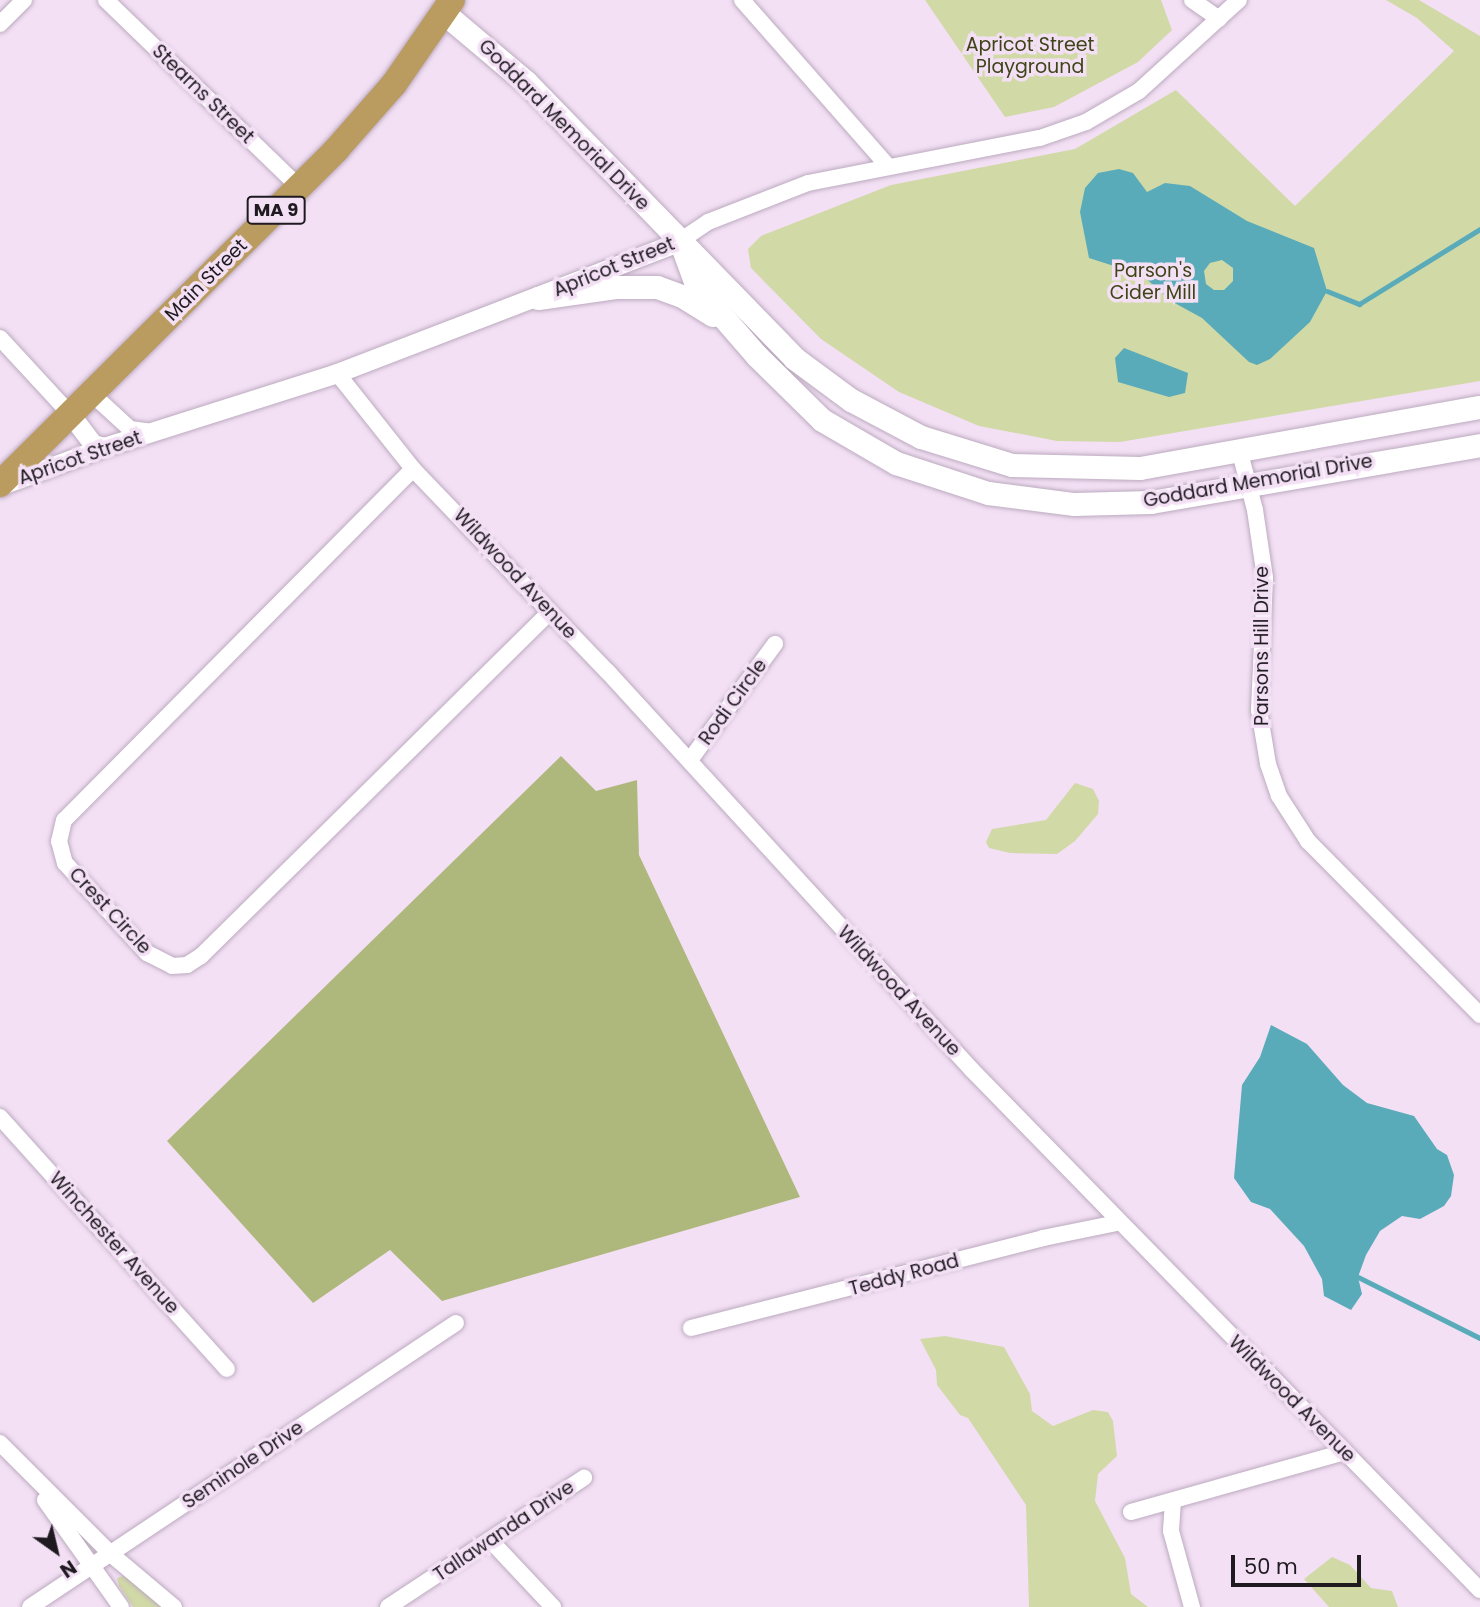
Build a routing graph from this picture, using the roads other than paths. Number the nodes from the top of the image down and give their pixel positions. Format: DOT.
graph roads {
  1 [pos="24,0"];
  2 [pos="106,0"];
  3 [pos="742,0"];
  4 [pos="1192,0"];
  5 [pos="1239,0"];
  6 [pos="448,6"];
  7 [pos="1219,19"];
  8 [pos="0,24"];
  9 [pos="887,165"];
  10 [pos="299,187"];
  11 [pos="680,241"];
  12 [pos="538,298"];
  13 [pos="729,326"];
  14 [pos="0,338"];
  15 [pos="337,373"];
  16 [pos="92,394"];
  17 [pos="1480,407"];
  18 [pos="71,415"];
  19 [pos="153,432"];
  20 [pos="1480,445"];
  21 [pos="104,447"];
  22 [pos="1240,449"];
  23 [pos="412,469"];
  24 [pos="0,485"];
  25 [pos="1249,485"];
  26 [pos="550,612"];
  27 [pos="775,644"];
  28 [pos="690,760"];
  29 [pos="1480,1015"];
  30 [pos="0,1117"];
  31 [pos="1117,1223"];
  32 [pos="456,1323"];
  33 [pos="691,1328"];
  34 [pos="227,1370"];
  35 [pos="0,1443"];
  36 [pos="1345,1452"];
  37 [pos="19,1464"];
  38 [pos="584,1478"];
  39 [pos="1174,1501"];
  40 [pos="1132,1512"];
  41 [pos="491,1541"];
  42 [pos="111,1555"];
  43 [pos="92,1566"];
  44 [pos="1480,1590"];
  45 [pos="30,1607"];
  46 [pos="121,1607"];
  47 [pos="174,1607"];
  48 [pos="388,1607"];
  49 [pos="553,1607"];
  50 [pos="1192,1607"];
  1 -- 8 [label="street"];
  2 -- 10 [label="street, Stearns Street"];
  3 -- 9 [label="street"];
  4 -- 7 [label="street"];
  5 -- 7 [label="street, Apricot Street"];
  6 -- 10 [label="highway, Main Street / MA 9"];
  6 -- 11 [label="main road, Goddard Memorial Drive"];
  7 -- 9 [label="street, Apricot Street"];
  9 -- 11 [label="street, Apricot Street"];
  10 -- 16 [label="highway, Main Street / MA 9"];
  11 -- 12 [label="street, Apricot Street"];
  11 -- 13 [label="main road, Goddard Memorial Drive"];
  11 -- 22 [label="main road, Goddard Memorial Drive"];
  12 -- 13 [label="main road"];
  12 -- 15 [label="street, Apricot Street"];
  13 -- 25 [label="main road, Goddard Memorial Drive"];
  14 -- 18 [label="street"];
  15 -- 19 [label="street, Apricot Street"];
  15 -- 23 [label="street, Wildwood Avenue"];
  16 -- 18 [label="highway, Main Street / MA 9"];
  16 -- 19 [label="street"];
  17 -- 22 [label="main road, Goddard Memorial Drive"];
  18 -- 21 [label="street"];
  18 -- 24 [label="highway, Main Street / MA 9"];
  19 -- 21 [label="street, Apricot Street"];
  20 -- 25 [label="main road, Goddard Memorial Drive"];
  21 -- 24 [label="street, Apricot Street"];
  22 -- 25 [label="street, Parsons Hill Drive"];
  23 -- 26 [label="street, Wildwood Avenue"];
  23 -- 26 [label="street, Crest Circle"];
  25 -- 29 [label="street, Parsons Hill Drive"];
  26 -- 28 [label="street, Wildwood Avenue"];
  27 -- 28 [label="street, Rodi Circle"];
  28 -- 31 [label="street, Wildwood Avenue"];
  30 -- 34 [label="street, Winchester Avenue"];
  31 -- 33 [label="street, Teddy Road"];
  31 -- 36 [label="street, Wildwood Avenue"];
  32 -- 42 [label="street, Seminole Drive"];
  35 -- 37 [label="street"];
  36 -- 39 [label="street"];
  36 -- 44 [label="street, Wildwood Avenue"];
  37 -- 42 [label="street"];
  37 -- 43 [label="street"];
  38 -- 41 [label="street, Tallawanda Drive"];
  39 -- 40 [label="street"];
  39 -- 50 [label="street"];
  41 -- 48 [label="street, Tallawanda Drive"];
  41 -- 49 [label="street"];
  42 -- 43 [label="street, Seminole Drive"];
  42 -- 47 [label="street"];
  43 -- 45 [label="street, Seminole Drive"];
  43 -- 46 [label="street"];
}
